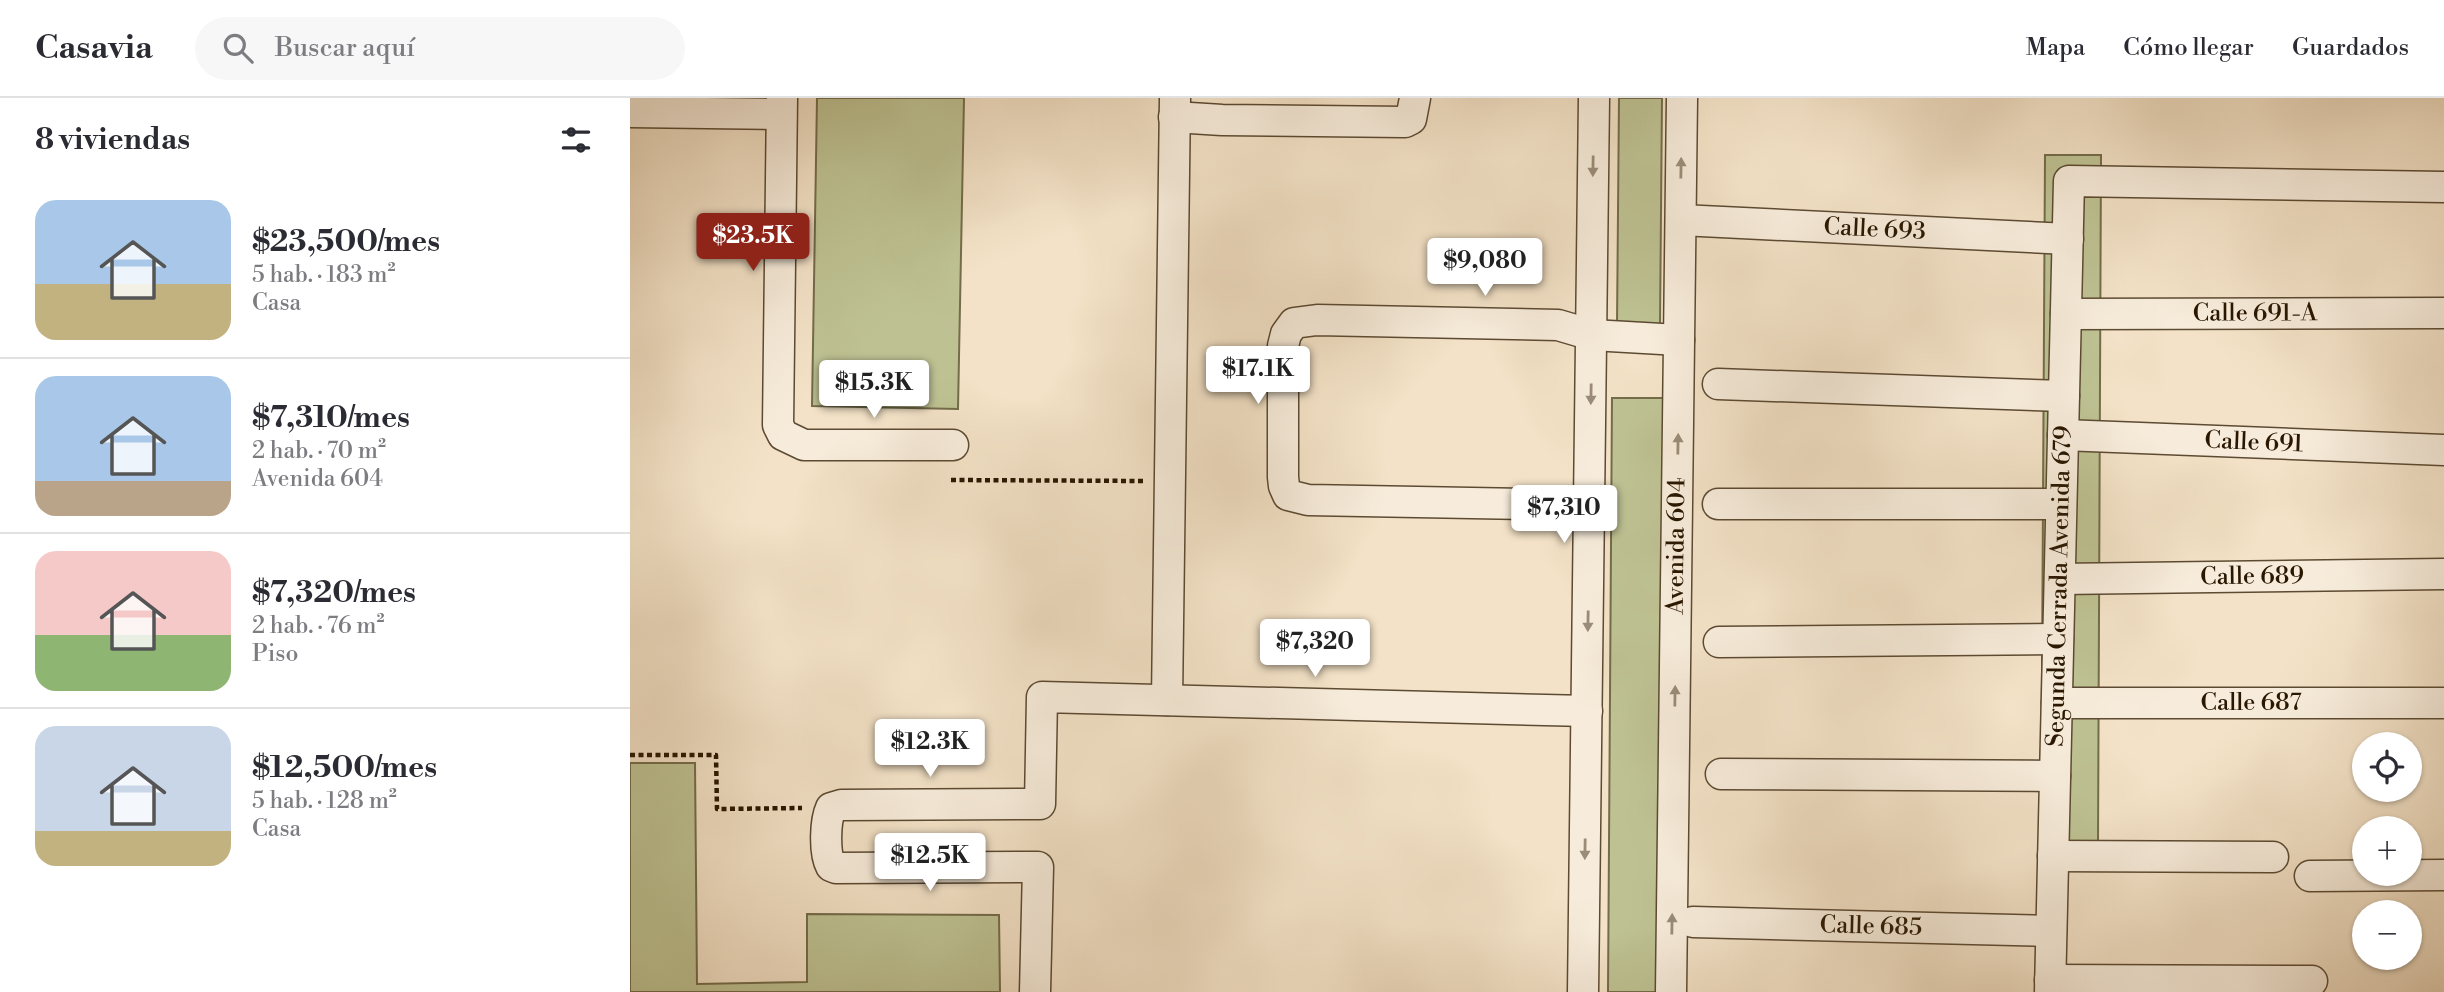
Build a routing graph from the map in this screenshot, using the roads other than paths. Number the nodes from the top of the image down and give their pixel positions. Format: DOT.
graph roads {
  1 [pos="1415,98"];
  2 [pos="1594,98"];
  3 [pos="1682,98"];
  4 [pos="781,106"];
  5 [pos="1174,107"];
  6 [pos="1222,109"];
  7 [pos="630,113"];
  8 [pos="2444,187"];
  9 [pos="1681,220"];
  10 [pos="2068,239"];
  11 [pos="2444,313"];
  12 [pos="2066,314"];
  13 [pos="1591,335"];
  14 [pos="1679,340"];
  15 [pos="1718,384"];
  16 [pos="2064,396"];
  17 [pos="2063,435"];
  18 [pos="953,445"];
  19 [pos="2444,450"];
  20 [pos="1718,504"];
  21 [pos="2061,504"];
  22 [pos="1589,505"];
  23 [pos="2444,574"];
  24 [pos="2060,579"];
  25 [pos="2058,639"];
  26 [pos="1720,642"];
  27 [pos="1167,700"];
  28 [pos="2057,703"];
  29 [pos="2444,703"];
  30 [pos="1587,711"];
  31 [pos="1721,774"];
  32 [pos="2055,776"];
  33 [pos="2053,856"];
  34 [pos="2273,857"];
  35 [pos="2444,875"];
  36 [pos="2310,877"];
  37 [pos="1693,922"];
  38 [pos="2051,931"];
  39 [pos="2312,981"];
  40 [pos="2050,986"];
  41 [pos="1035,992"];
  42 [pos="1583,992"];
  43 [pos="1671,992"];
  1 -- 6 [label="street"];
  2 -- 13 [label="street, one-way"];
  9 -- 3 [label="street, Avenida 604, one-way"];
  4 -- 7 [label="street"];
  4 -- 18 [label="street"];
  5 -- 6 [label="street"];
  5 -- 27 [label="street"];
  8 -- 10 [label="street, Segunda Cerrada Avenida 679"];
  9 -- 10 [label="street, Calle 693"];
  9 -- 14 [label="street, Avenida 604"];
  10 -- 12 [label="street, Segunda Cerrada Avenida 679"];
  11 -- 12 [label="street, Calle 691-A"];
  12 -- 16 [label="street, Segunda Cerrada Avenida 679"];
  13 -- 14 [label="street"];
  13 -- 22 [label="street, one-way"];
  13 -- 22 [label="street"];
  43 -- 14 [label="street, Avenida 604, one-way"];
  15 -- 16 [label="street"];
  16 -- 17 [label="street, Segunda Cerrada Avenida 679"];
  17 -- 19 [label="street, Calle 691"];
  17 -- 21 [label="street, Segunda Cerrada Avenida 679"];
  20 -- 21 [label="street"];
  21 -- 24 [label="street, Segunda Cerrada Avenida 679"];
  22 -- 30 [label="street, one-way"];
  23 -- 24 [label="street, Calle 689"];
  24 -- 25 [label="street, Segunda Cerrada Avenida 679"];
  25 -- 26 [label="street"];
  25 -- 28 [label="street, Segunda Cerrada Avenida 679"];
  27 -- 30 [label="street"];
  27 -- 41 [label="street"];
  28 -- 29 [label="street, Calle 687"];
  28 -- 32 [label="street, Segunda Cerrada Avenida 679"];
  30 -- 42 [label="street, one-way"];
  31 -- 32 [label="street"];
  32 -- 33 [label="street, Segunda Cerrada Avenida 679"];
  33 -- 34 [label="street"];
  33 -- 38 [label="street, Segunda Cerrada Avenida 679"];
  35 -- 36 [label="street"];
  37 -- 38 [label="street, Calle 685"];
  38 -- 40 [label="street, Segunda Cerrada Avenida 679"];
  39 -- 40 [label="street"];
}
